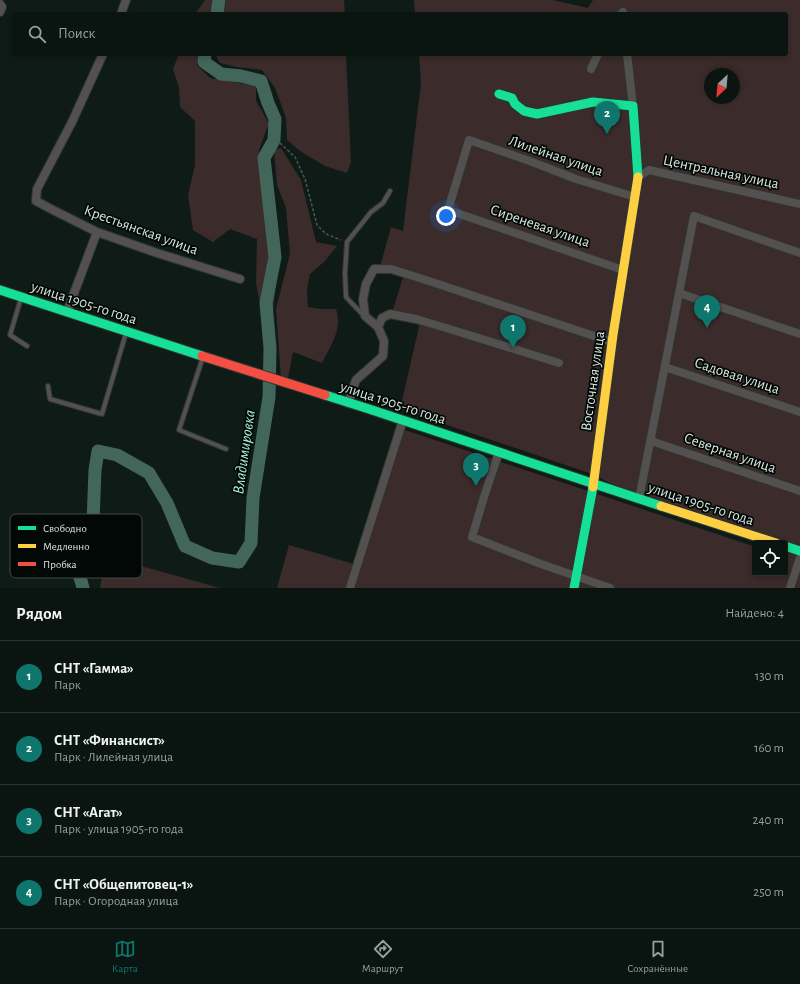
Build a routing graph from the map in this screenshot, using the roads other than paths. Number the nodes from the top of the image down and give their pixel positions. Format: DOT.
graph roads {
  1 [pos="126,0"];
  2 [pos="0,4"];
  3 [pos="0,12"];
  4 [pos="122,12"];
  5 [pos="102,56"];
  6 [pos="597,56"];
  7 [pos="627,56"];
  8 [pos="591,69"];
  9 [pos="499,94"];
  10 [pos="633,106"];
  11 [pos="638,176"];
  12 [pos="390,191"];
  13 [pos="635,197"];
  14 [pos="800,204"];
  15 [pos="448,210"];
  16 [pos="97,232"];
  17 [pos="800,253"];
  18 [pos="623,270"];
  19 [pos="240,280"];
  20 [pos="0,290"];
  21 [pos="680,293"];
  22 [pos="21,297"];
  23 [pos="67,312"];
  24 [pos="365,316"];
  25 [pos="378,328"];
  26 [pos="126,331"];
  27 [pos="800,334"];
  28 [pos="612,342"];
  29 [pos="27,346"];
  30 [pos="204,356"];
  31 [pos="559,363"];
  32 [pos="665,367"];
  33 [pos="48,386"];
  34 [pos="348,403"];
  35 [pos="800,412"];
  36 [pos="403,420"];
  37 [pos="651,441"];
  38 [pos="226,449"];
  39 [pos="499,452"];
  40 [pos="594,484"];
  41 [pos="800,491"];
  42 [pos="639,499"];
  43 [pos="767,540"];
  44 [pos="788,547"];
  45 [pos="800,551"];
  46 [pos="800,558"];
  47 [pos="576,576"];
  48 [pos="350,588"];
  49 [pos="574,588"];
  50 [pos="610,588"];
  51 [pos="790,588"];
  1 -- 4 [label="street"];
  2 -- 3 [label="street"];
  5 -- 16 [label="street, Крестьянская улица"];
  6 -- 8 [label="street"];
  7 -- 10 [label="street"];
  9 -- 10 [label="street"];
  10 -- 11 [label="street, Восточная улица"];
  11 -- 13 [label="street, Восточная улица"];
  11 -- 14 [label="street, Центральная улица"];
  12 -- 24 [label="lane"];
  13 -- 15 [label="street, Лилейная улица"];
  13 -- 18 [label="street, Восточная улица"];
  15 -- 18 [label="street, Сиреневая улица"];
  16 -- 19 [label="street, Крестьянская улица"];
  16 -- 23 [label="street"];
  17 -- 21 [label="street"];
  18 -- 28 [label="street, Восточная улица"];
  20 -- 22 [label="street, улица 1905-го года"];
  21 -- 27 [label="street"];
  21 -- 32 [label="street"];
  22 -- 23 [label="street, улица 1905-го года"];
  22 -- 29 [label="lane"];
  23 -- 26 [label="street, улица 1905-го года"];
  24 -- 25 [label="street"];
  24 -- 28 [label="street"];
  25 -- 31 [label="street"];
  25 -- 34 [label="street"];
  26 -- 30 [label="street, улица 1905-го года"];
  26 -- 33 [label="lane"];
  28 -- 40 [label="street, Восточная улица"];
  30 -- 34 [label="street, улица 1905-го года"];
  30 -- 38 [label="lane"];
  32 -- 35 [label="street, Садовая улица"];
  32 -- 37 [label="street"];
  34 -- 36 [label="street, улица 1905-го года"];
  36 -- 39 [label="street, улица 1905-го года"];
  36 -- 48 [label="street"];
  37 -- 41 [label="street, Северная улица"];
  37 -- 42 [label="street"];
  39 -- 40 [label="street, улица 1905-го года"];
  39 -- 47 [label="street"];
  40 -- 42 [label="street, улица 1905-го года"];
  40 -- 47 [label="street, Восточная улица"];
  42 -- 43 [label="street, улица 1905-го года"];
  44 -- 45 [label="street"];
  46 -- 51 [label="street"];
  47 -- 49 [label="street, Восточная улица"];
  47 -- 50 [label="street"];
}
